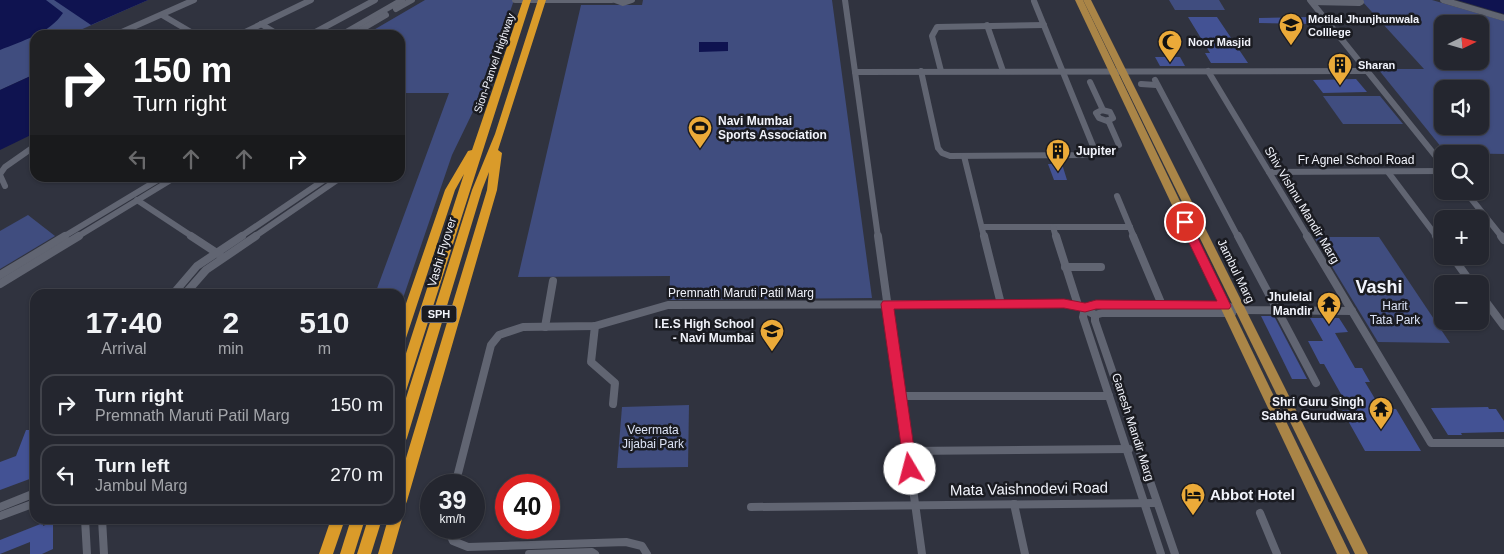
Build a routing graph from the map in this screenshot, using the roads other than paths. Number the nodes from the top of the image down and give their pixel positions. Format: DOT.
graph roads {
  1 [pos="194,0"];
  2 [pos="311,0"];
  3 [pos="375,0"];
  4 [pos="402,0"];
  5 [pos="412,0"];
  6 [pos="515,0"];
  7 [pos="527,0"];
  8 [pos="542,0"];
  9 [pos="614,0"];
  10 [pos="845,0"];
  11 [pos="1079,0"];
  12 [pos="1087,0"];
  13 [pos="1360,0"];
  14 [pos="1443,0"];
  15 [pos="631,1"];
  16 [pos="1034,1"];
  17 [pos="1311,1"];
  18 [pos="1321,1"];
  19 [pos="162,14"];
  20 [pos="1504,18"];
  21 [pos="261,24"];
  22 [pos="987,25"];
  23 [pos="1044,25"];
  24 [pos="126,30"];
  25 [pos="188,30"];
  26 [pos="249,30"];
  27 [pos="271,30"];
  28 [pos="319,30"];
  29 [pos="350,30"];
  30 [pos="361,30"];
  31 [pos="941,71"];
  32 [pos="1003,71"];
  33 [pos="1063,71"];
  34 [pos="1118,71"];
  35 [pos="1208,71"];
  36 [pos="1366,71"];
  37 [pos="855,72"];
  38 [pos="921,72"];
  39 [pos="1090,82"];
  40 [pos="1141,84"];
  41 [pos="1103,110"];
  42 [pos="1081,115"];
  43 [pos="1097,115"];
  44 [pos="1122,115"];
  45 [pos="1111,118"];
  46 [pos="482,134"];
  47 [pos="500,134"];
  48 [pos="1119,145"];
  49 [pos="30,150"];
  50 [pos="1434,154"];
  51 [pos="964,156"];
  52 [pos="1269,172"];
  53 [pos="1388,172"];
  54 [pos="1434,172"];
  55 [pos="0,174"];
  56 [pos="154,182"];
  57 [pos="167,182"];
  58 [pos="321,182"];
  59 [pos="334,182"];
  60 [pos="6,186"];
  61 [pos="471,190"];
  62 [pos="1117,196"];
  63 [pos="137,200"];
  64 [pos="1471,200"];
  65 [pos="982,227"];
  66 [pos="1053,227"];
  67 [pos="1130,227"];
  68 [pos="1434,233"];
  69 [pos="1504,240"];
  70 [pos="216,253"];
  71 [pos="223,258"];
  72 [pos="1065,266"];
  73 [pos="1101,267"];
  74 [pos="0,275"];
  75 [pos="553,281"];
  76 [pos="0,284"];
  77 [pos="177,289"];
  78 [pos="189,289"];
  79 [pos="887,304"];
  80 [pos="1001,304"];
  81 [pos="1162,305"];
  82 [pos="1082,306"];
  83 [pos="1489,306"];
  84 [pos="1227,310"];
  85 [pos="1241,310"];
  86 [pos="1279,310"];
  87 [pos="1352,310"];
  88 [pos="1095,315"];
  89 [pos="405,323"];
  90 [pos="595,326"];
  91 [pos="1504,326"];
  92 [pos="544,327"];
  93 [pos="405,376"];
  94 [pos="1316,383"];
  95 [pos="900,396"];
  96 [pos="1109,396"];
  97 [pos="613,404"];
  98 [pos="1113,407"];
  99 [pos="1124,407"];
  100 [pos="405,421"];
  101 [pos="1504,443"];
  102 [pos="1127,449"];
  103 [pos="1139,449"];
  104 [pos="908,451"];
  105 [pos="458,474"];
  106 [pos="405,484"];
  107 [pos="30,495"];
  108 [pos="1144,503"];
  109 [pos="1157,503"];
  110 [pos="1014,504"];
  111 [pos="30,505"];
  112 [pos="915,505"];
  113 [pos="0,507"];
  114 [pos="751,507"];
  115 [pos="1260,513"];
  116 [pos="0,516"];
  117 [pos="85,524"];
  118 [pos="102,524"];
  119 [pos="336,524"];
  120 [pos="356,524"];
  121 [pos="373,524"];
  122 [pos="393,524"];
  123 [pos="452,539"];
  124 [pos="87,554"];
  125 [pos="104,554"];
  126 [pos="326,554"];
  127 [pos="347,554"];
  128 [pos="364,554"];
  129 [pos="384,554"];
  130 [pos="529,554"];
  131 [pos="595,554"];
  132 [pos="647,554"];
  133 [pos="922,554"];
  134 [pos="1025,554"];
  135 [pos="1162,554"];
  136 [pos="1175,554"];
  137 [pos="1277,554"];
  138 [pos="1344,554"];
  139 [pos="1362,554"];
  1 -- 19 [label="street"];
  2 -- 21 [label="street"];
  3 -- 28 [label="street"];
  4 -- 29 [label="street"];
  5 -- 30 [label="street"];
  6 -- 9 [label="street"];
  7 -- 46 [label="highway, Sion-Panvel Highway / SPH"];
  8 -- 47 [label="highway, SPH"];
  9 -- 15 [label="street"];
  10 -- 37 [label="street"];
  11 -- 34 [label="main road, Jambul Marg"];
  12 -- 34 [label="main road, Jambul Marg"];
  13 -- 18 [label="street"];
  14 -- 20 [label="street"];
  16 -- 23 [label="street"];
  17 -- 18 [label="street"];
  17 -- 36 [label="street"];
  19 -- 24 [label="street"];
  19 -- 25 [label="street"];
  21 -- 26 [label="street"];
  21 -- 27 [label="street"];
  22 -- 23 [label="street"];
  22 -- 31 [label="street"];
  22 -- 32 [label="street"];
  23 -- 33 [label="street"];
  31 -- 32 [label="street"];
  31 -- 38 [label="street"];
  32 -- 33 [label="street"];
  33 -- 34 [label="street"];
  33 -- 42 [label="street"];
  34 -- 35 [label="street"];
  34 -- 84 [label="main road, Jambul Marg"];
  34 -- 85 [label="main road, Jambul Marg"];
  35 -- 36 [label="street"];
  35 -- 52 [label="street, Shiv Vishnu Mandir Marg"];
  36 -- 50 [label="street"];
  37 -- 38 [label="street"];
  37 -- 79 [label="street"];
  38 -- 51 [label="street"];
  39 -- 41 [label="street"];
  40 -- 86 [label="street"];
  41 -- 43 [label="street"];
  41 -- 45 [label="street"];
  42 -- 43 [label="street"];
  42 -- 51 [label="street"];
  43 -- 45 [label="street"];
  44 -- 45 [label="street"];
  45 -- 48 [label="street"];
  46 -- 61 [label="highway, Vashi Flyover / SPH"];
  46 -- 89 [label="highway"];
  47 -- 61 [label="highway, Vashi Flyover / SPH"];
  47 -- 106 [label="highway"];
  49 -- 55 [label="street"];
  51 -- 65 [label="street"];
  52 -- 53 [label="street, Fr Agnel School Road"];
  52 -- 87 [label="street, Shiv Vishnu Mandir Marg"];
  53 -- 54 [label="street, Fr Agnel School Road"];
  53 -- 68 [label="street"];
  55 -- 60 [label="street"];
  56 -- 74 [label="street"];
  57 -- 63 [label="street"];
  58 -- 70 [label="street"];
  59 -- 71 [label="street"];
  61 -- 93 [label="highway, Vashi Flyover / SPH"];
  61 -- 100 [label="highway, Vashi Flyover / SPH"];
  62 -- 67 [label="street"];
  63 -- 70 [label="street"];
  63 -- 76 [label="street"];
  64 -- 69 [label="street"];
  65 -- 66 [label="street"];
  65 -- 80 [label="street"];
  66 -- 67 [label="street"];
  66 -- 72 [label="street, Ganesh Mandir Marg"];
  67 -- 81 [label="street"];
  70 -- 71 [label="street"];
  70 -- 77 [label="street"];
  71 -- 78 [label="street"];
  72 -- 73 [label="street"];
  72 -- 82 [label="street, Ganesh Mandir Marg"];
  75 -- 92 [label="street"];
  79 -- 80 [label="street, Premnath Maruti Patil Marg"];
  79 -- 90 [label="street, Premnath Maruti Patil Marg"];
  79 -- 95 [label="street"];
  80 -- 82 [label="street, Premnath Maruti Patil Marg"];
  81 -- 82 [label="street, Premnath Maruti Patil Marg"];
  81 -- 84 [label="street, Premnath Maruti Patil Marg"];
  82 -- 88 [label="street"];
  82 -- 96 [label="street, Ganesh Mandir Marg"];
  83 -- 91 [label="street"];
  84 -- 85 [label="street, Premnath Maruti Patil Marg"];
  84 -- 88 [label="street, Premnath Maruti Patil Marg"];
  84 -- 138 [label="main road, Jambul Marg"];
  85 -- 86 [label="street, Premnath Maruti Patil Marg"];
  85 -- 139 [label="main road, Jambul Marg"];
  86 -- 87 [label="street, Premnath Maruti Patil Marg"];
  86 -- 94 [label="street"];
  87 -- 101 [label="street, Shiv Vishnu Mandir Marg"];
  88 -- 99 [label="street, Ganesh Mandir Marg"];
  90 -- 92 [label="street, Premnath Maruti Patil Marg"];
  90 -- 97 [label="street"];
  92 -- 105 [label="street, Premnath Maruti Patil Marg"];
  95 -- 96 [label="street"];
  95 -- 104 [label="street"];
  96 -- 98 [label="street, Ganesh Mandir Marg"];
  98 -- 99 [label="street"];
  98 -- 102 [label="street, Ganesh Mandir Marg"];
  99 -- 103 [label="street, Ganesh Mandir Marg"];
  102 -- 103 [label="street"];
  102 -- 104 [label="street"];
  102 -- 108 [label="street, Ganesh Mandir Marg"];
  103 -- 109 [label="street, Ganesh Mandir Marg"];
  104 -- 112 [label="street"];
  107 -- 113 [label="street"];
  108 -- 109 [label="street, Mata Vaishnodevi Road"];
  108 -- 110 [label="street, Mata Vaishnodevi Road"];
  108 -- 135 [label="street, Ganesh Mandir Marg"];
  109 -- 136 [label="street, Ganesh Mandir Marg"];
  110 -- 112 [label="street, Mata Vaishnodevi Road"];
  110 -- 134 [label="street"];
  111 -- 116 [label="street"];
  112 -- 114 [label="street, Mata Vaishnodevi Road"];
  112 -- 133 [label="street"];
  115 -- 137 [label="street"];
  117 -- 124 [label="street"];
  118 -- 125 [label="street"];
  119 -- 126 [label="highway"];
  120 -- 127 [label="highway"];
  121 -- 128 [label="highway"];
  122 -- 129 [label="highway"];
  123 -- 132 [label="street"];
  130 -- 131 [label="street"];
}
